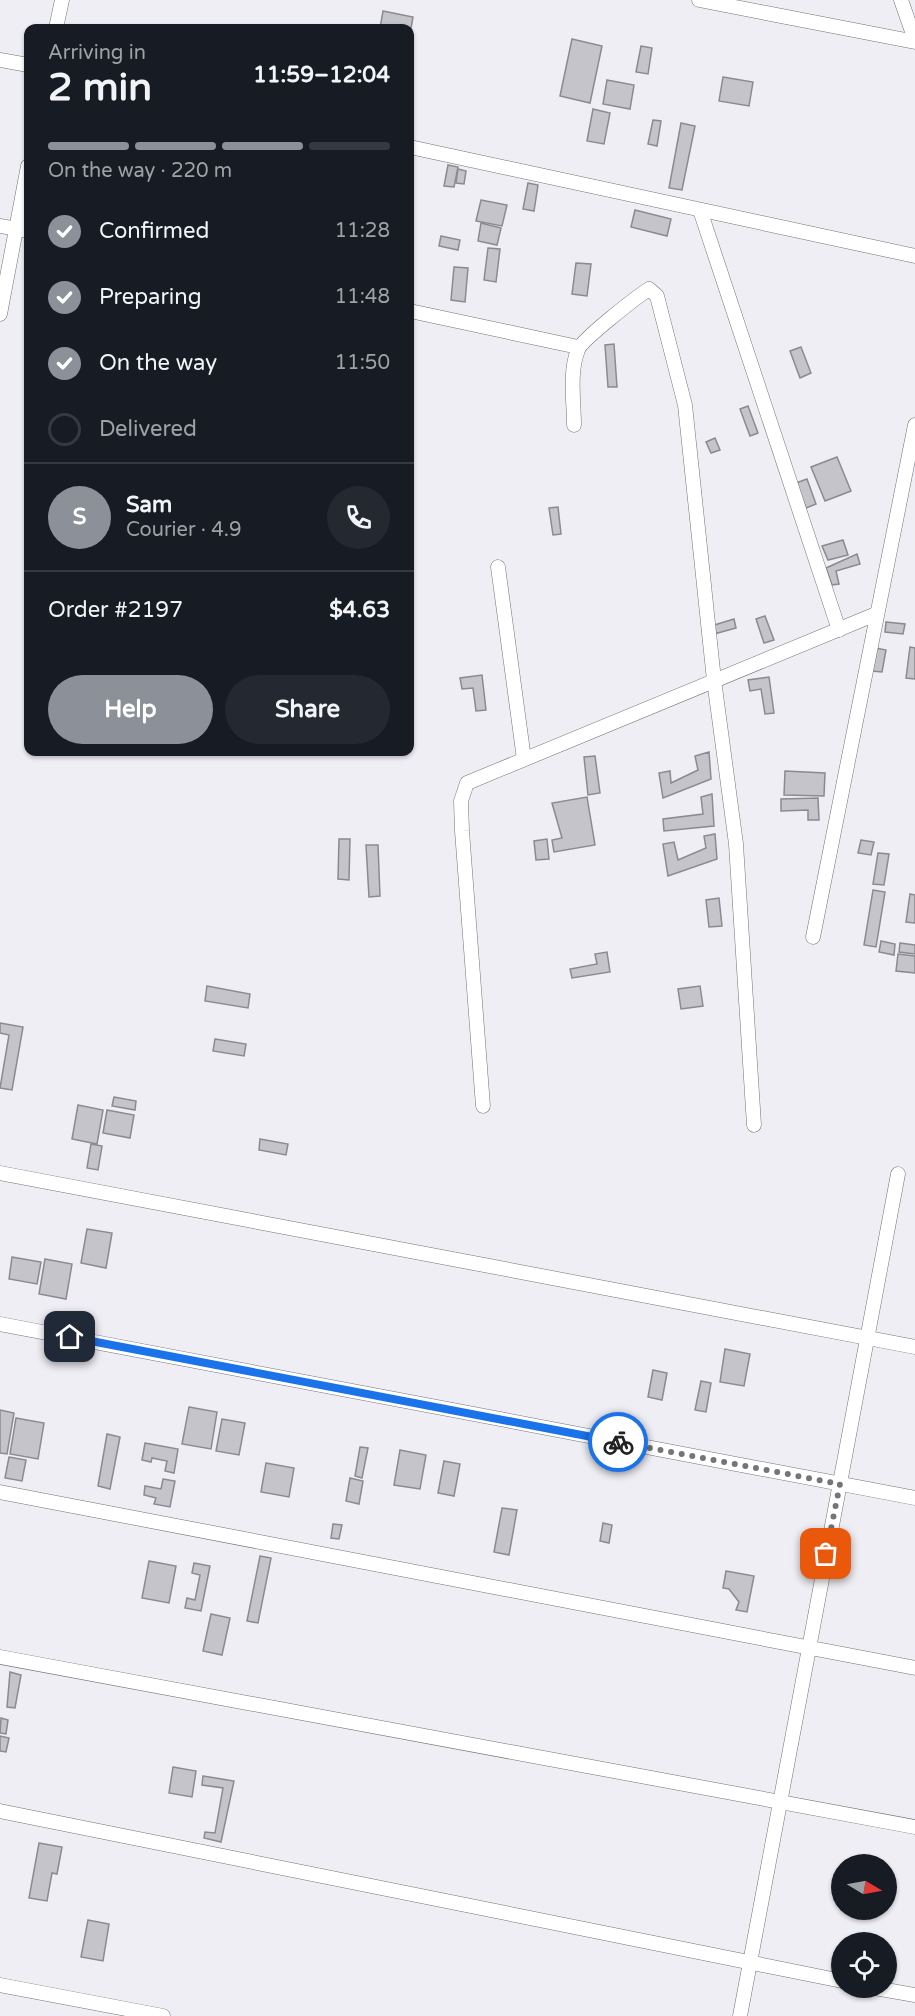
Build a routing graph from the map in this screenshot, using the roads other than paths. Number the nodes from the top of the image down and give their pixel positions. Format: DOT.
graph roads {
  1 [pos="62,0"];
  2 [pos="699,0"];
  3 [pos="901,0"];
  4 [pos="57,24"];
  5 [pos="915,41"];
  6 [pos="0,60"];
  7 [pos="24,64"];
  8 [pos="414,148"];
  9 [pos="24,209"];
  10 [pos="700,210"];
  11 [pos="0,226"];
  12 [pos="22,230"];
  13 [pos="915,256"];
  14 [pos="414,312"];
  15 [pos="0,314"];
  16 [pos="578,346"];
  17 [pos="574,425"];
  18 [pos="915,425"];
  19 [pos="498,567"];
  20 [pos="876,615"];
  21 [pos="839,630"];
  22 [pos="714,680"];
  23 [pos="524,759"];
  24 [pos="813,937"];
  25 [pos="483,1106"];
  26 [pos="753,1125"];
  27 [pos="0,1173"];
  28 [pos="898,1174"];
  29 [pos="0,1324"];
  30 [pos="867,1338"];
  31 [pos="915,1347"];
  32 [pos="840,1484"];
  33 [pos="0,1492"];
  34 [pos="915,1498"];
  35 [pos="809,1648"];
  36 [pos="0,1657"];
  37 [pos="915,1668"];
  38 [pos="780,1801"];
  39 [pos="0,1811"];
  40 [pos="915,1827"];
  41 [pos="750,1964"];
  42 [pos="831,1979"];
  43 [pos="0,1985"];
  44 [pos="897,1992"];
  45 [pos="915,1995"];
  46 [pos="163,2016"];
  47 [pos="740,2016"];
  1 -- 4 [label="street"];
  2 -- 5 [label="street"];
  3 -- 5 [label="street"];
  6 -- 7 [label="street"];
  8 -- 10 [label="street"];
  9 -- 12 [label="street"];
  10 -- 13 [label="street"];
  10 -- 21 [label="street"];
  11 -- 12 [label="street"];
  12 -- 15 [label="street"];
  14 -- 16 [label="street"];
  16 -- 17 [label="street"];
  16 -- 22 [label="street"];
  18 -- 20 [label="street"];
  19 -- 23 [label="street"];
  20 -- 21 [label="street"];
  20 -- 24 [label="street"];
  21 -- 22 [label="street"];
  22 -- 23 [label="street"];
  22 -- 26 [label="street"];
  23 -- 25 [label="street"];
  27 -- 30 [label="street"];
  28 -- 30 [label="street"];
  29 -- 32 [label="street"];
  30 -- 31 [label="street"];
  30 -- 32 [label="street"];
  32 -- 34 [label="street"];
  32 -- 35 [label="street"];
  33 -- 35 [label="street"];
  35 -- 37 [label="street"];
  35 -- 38 [label="street"];
  36 -- 38 [label="street"];
  38 -- 40 [label="street"];
  38 -- 41 [label="street"];
  39 -- 41 [label="street"];
  41 -- 42 [label="street"];
  41 -- 47 [label="street"];
  43 -- 46 [label="street"];
  44 -- 45 [label="street"];
}
